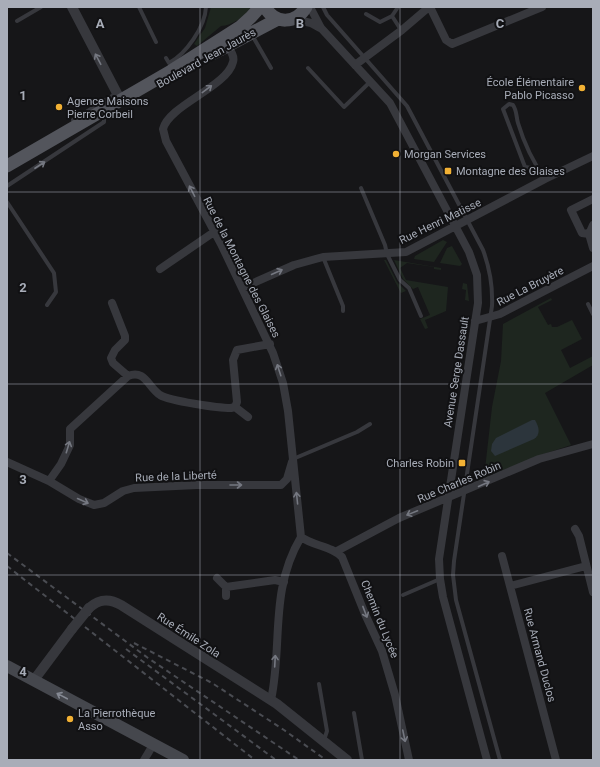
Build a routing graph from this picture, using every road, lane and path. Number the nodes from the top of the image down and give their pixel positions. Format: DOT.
graph roads {
  1 [pos="41,7"];
  2 [pos="72,7"];
  3 [pos="140,7"];
  4 [pos="206,7"];
  5 [pos="260,7"];
  6 [pos="265,7"];
  7 [pos="306,7"];
  8 [pos="310,7"];
  9 [pos="322,7"];
  10 [pos="398,7"];
  11 [pos="429,7"];
  12 [pos="542,7"];
  13 [pos="366,14"];
  14 [pos="392,16"];
  15 [pos="278,19"];
  16 [pos="293,19"];
  17 [pos="17,21"];
  18 [pos="321,28"];
  19 [pos="402,30"];
  20 [pos="250,33"];
  21 [pos="156,42"];
  22 [pos="227,46"];
  23 [pos="166,58"];
  24 [pos="366,58"];
  25 [pos="355,65"];
  26 [pos="271,68"];
  27 [pos="308,68"];
  28 [pos="370,81"];
  29 [pos="119,96"];
  30 [pos="104,115"];
  31 [pos="71,125"];
  32 [pos="52,134"];
  33 [pos="26,150"];
  34 [pos="593,156"];
  35 [pos="7,166"];
  36 [pos="538,169"];
  37 [pos="545,179"];
  38 [pos="7,186"];
  39 [pos="361,188"];
  40 [pos="593,199"];
  41 [pos="7,202"];
  42 [pos="467,220"];
  43 [pos="593,224"];
  44 [pos="456,226"];
  45 [pos="214,232"];
  46 [pos="589,234"];
  47 [pos="593,248"];
  48 [pos="387,254"];
  49 [pos="323,257"];
  50 [pos="593,266"];
  51 [pos="160,269"];
  52 [pos="242,288"];
  53 [pos="112,303"];
  54 [pos="588,304"];
  55 [pos="47,305"];
  56 [pos="343,311"];
  57 [pos="593,314"];
  58 [pos="421,316"];
  59 [pos="490,318"];
  60 [pos="475,321"];
  61 [pos="270,344"];
  62 [pos="128,376"];
  63 [pos="235,407"];
  64 [pos="248,417"];
  65 [pos="370,424"];
  66 [pos="593,444"];
  67 [pos="292,459"];
  68 [pos="7,462"];
  69 [pos="49,481"];
  70 [pos="463,492"];
  71 [pos="448,499"];
  72 [pos="575,529"];
  73 [pos="301,537"];
  74 [pos="337,551"];
  75 [pos="502,556"];
  76 [pos="586,566"];
  77 [pos="217,578"];
  78 [pos="440,579"];
  79 [pos="284,582"];
  80 [pos="510,586"];
  81 [pos="593,592"];
  82 [pos="403,595"];
  83 [pos="7,666"];
  84 [pos="34,680"];
  85 [pos="319,684"];
  86 [pos="271,700"];
  87 [pos="354,713"];
  88 [pos="323,741"];
  89 [pos="153,745"];
  90 [pos="144,760"];
  91 [pos="183,760"];
  92 [pos="347,760"];
  93 [pos="362,760"];
  94 [pos="408,760"];
  95 [pos="487,760"];
  96 [pos="500,760"];
  97 [pos="556,760"];
  1 -- 17 [label="lane"];
  29 -- 2 [label="street, one-way"];
  3 -- 21 [label="lane"];
  4 -- 23 [label="lane"];
  5 -- 29 [label="main road, Boulevard Jean Jaurès"];
  6 -- 15 [label="main road"];
  7 -- 16 [label="main road"];
  8 -- 18 [label="street, Avenue Serge Dassault"];
  9 -- 24 [label="lane"];
  10 -- 14 [label="lane"];
  11 -- 12 [label="street"];
  11 -- 19 [label="street"];
  13 -- 14 [label="lane"];
  14 -- 19 [label="lane"];
  15 -- 16 [label="main road"];
  15 -- 20 [label="main road, Boulevard Jean Jaurès"];
  16 -- 18 [label="street, Avenue Serge Dassault"];
  18 -- 25 [label="street, Avenue Serge Dassault"];
  19 -- 24 [label="street"];
  20 -- 22 [label="main road, Boulevard Jean Jaurès"];
  20 -- 26 [label="lane"];
  22 -- 30 [label="main road, Boulevard Jean Jaurès"];
  45 -- 22 [label="street, Rue de la Montagne des Glaises, one-way"];
  24 -- 25 [label="street"];
  24 -- 42 [label="lane"];
  25 -- 28 [label="street, Avenue Serge Dassault"];
  27 -- 28 [label="lane"];
  28 -- 44 [label="street, Avenue Serge Dassault"];
  29 -- 31 [label="main road, Boulevard Jean Jaurès"];
  30 -- 31 [label="main road, Boulevard Jean Jaurès"];
  38 -- 30 [label="lane, one-way"];
  31 -- 35 [label="main road, Boulevard Jean Jaurès"];
  32 -- 33 [label="lane"];
  34 -- 37 [label="street, Rue Henri Matisse"];
  36 -- 36 [label="lane"];
  36 -- 37 [label="lane"];
  37 -- 42 [label="street, Rue Henri Matisse"];
  39 -- 48 [label="lane"];
  40 -- 46 [label="street"];
  41 -- 55 [label="lane"];
  42 -- 44 [label="street, Rue Henri Matisse"];
  42 -- 59 [label="lane"];
  43 -- 46 [label="street"];
  44 -- 48 [label="street, Rue Henri Matisse"];
  44 -- 60 [label="street, Avenue Serge Dassault"];
  45 -- 51 [label="street"];
  45 -- 52 [label="street, Rue de la Montagne des Glaises"];
  46 -- 47 [label="street"];
  48 -- 49 [label="street, Rue Henri Matisse"];
  48 -- 58 [label="lane"];
  52 -- 49 [label="street, Rue Henri Matisse, one-way"];
  49 -- 56 [label="lane"];
  50 -- 59 [label="street, Rue La Bruyère"];
  52 -- 61 [label="street, Rue de la Montagne des Glaises"];
  53 -- 62 [label="street"];
  54 -- 57 [label="lane"];
  59 -- 60 [label="street, Rue La Bruyère"];
  59 -- 70 [label="lane"];
  60 -- 71 [label="street, Avenue Serge Dassault"];
  61 -- 63 [label="street"];
  67 -- 61 [label="street, Rue de la Montagne des Glaises, one-way"];
  62 -- 63 [label="street"];
  69 -- 62 [label="street, one-way"];
  63 -- 64 [label="street"];
  65 -- 67 [label="lane"];
  70 -- 66 [label="street, Rue Charles Robin, one-way"];
  69 -- 67 [label="street, Rue de la Liberté, one-way"];
  73 -- 67 [label="street, Rue de la Montagne des Glaises, one-way"];
  68 -- 69 [label="street, Rue de la Liberté"];
  70 -- 71 [label="street, Rue Charles Robin"];
  70 -- 96 [label="lane"];
  71 -- 74 [label="street, Rue Charles Robin, one-way"];
  71 -- 78 [label="street, Avenue Serge Dassault"];
  72 -- 76 [label="street"];
  73 -- 74 [label="street"];
  73 -- 79 [label="street"];
  74 -- 94 [label="street, Chemin du Lycée, one-way"];
  75 -- 80 [label="street, Rue Armand Duclos"];
  76 -- 80 [label="street"];
  76 -- 81 [label="street"];
  77 -- 79 [label="street"];
  78 -- 82 [label="lane"];
  78 -- 95 [label="street, Avenue Serge Dassault"];
  86 -- 79 [label="street, one-way"];
  80 -- 97 [label="street, Rue Armand Duclos"];
  83 -- 84 [label="main road"];
  84 -- 86 [label="street, Rue Émile Zola, bridge"];
  89 -- 84 [label="main road, one-way"];
  85 -- 88 [label="lane"];
  86 -- 88 [label="street, Rue Émile Zola"];
  87 -- 93 [label="lane"];
  88 -- 92 [label="street, Rue Émile Zola"];
  89 -- 90 [label="street"];
  89 -- 91 [label="main road"];
}
